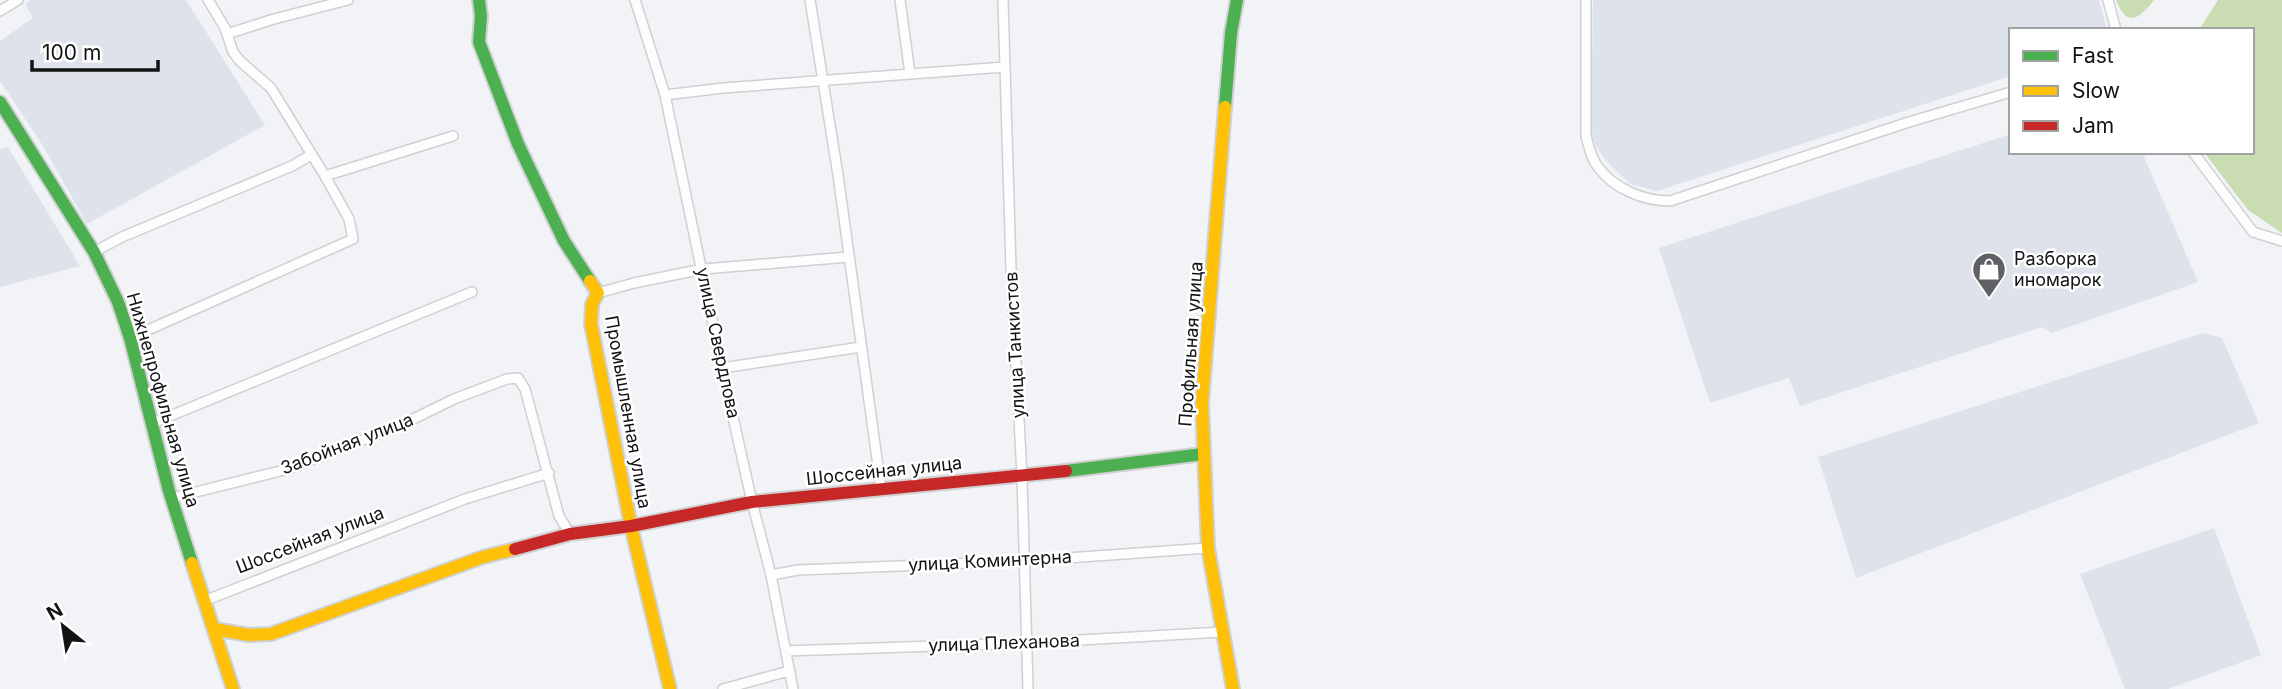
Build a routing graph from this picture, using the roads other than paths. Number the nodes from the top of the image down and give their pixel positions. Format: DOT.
graph roads {
  1 [pos="18,0"];
  2 [pos="208,0"];
  3 [pos="348,0"];
  4 [pos="479,0"];
  5 [pos="635,0"];
  6 [pos="810,0"];
  7 [pos="900,0"];
  8 [pos="1003,0"];
  9 [pos="1237,0"];
  10 [pos="1586,0"];
  11 [pos="2108,0"];
  12 [pos="0,10"];
  13 [pos="2115,28"];
  14 [pos="227,34"];
  15 [pos="1005,67"];
  16 [pos="910,74"];
  17 [pos="822,81"];
  18 [pos="2009,93"];
  19 [pos="665,95"];
  20 [pos="0,102"];
  21 [pos="453,135"];
  22 [pos="2194,154"];
  23 [pos="311,155"];
  24 [pos="324,176"];
  25 [pos="2282,241"];
  26 [pos="94,252"];
  27 [pos="849,257"];
  28 [pos="703,269"];
  29 [pos="472,292"];
  30 [pos="598,293"];
  31 [pos="130,338"];
  32 [pos="861,347"];
  33 [pos="722,368"];
  34 [pos="153,424"];
  35 [pos="1203,454"];
  36 [pos="549,472"];
  37 [pos="1023,476"];
  38 [pos="881,488"];
  39 [pos="172,498"];
  40 [pos="752,502"];
  41 [pos="631,526"];
  42 [pos="570,534"];
  43 [pos="1208,548"];
  44 [pos="1025,561"];
  45 [pos="771,575"];
  46 [pos="204,601"];
  47 [pos="214,629"];
  48 [pos="1222,632"];
  49 [pos="1027,643"];
  50 [pos="786,651"];
  51 [pos="789,671"];
  52 [pos="233,689"];
  53 [pos="670,689"];
  54 [pos="723,689"];
  55 [pos="793,689"];
  56 [pos="1028,689"];
  57 [pos="1233,689"];
  1 -- 12 [label="street"];
  2 -- 14 [label="street"];
  3 -- 14 [label="street"];
  4 -- 30 [label="street, Промышленная улица"];
  5 -- 19 [label="street, улица Свердлова"];
  6 -- 17 [label="street"];
  7 -- 16 [label="street"];
  8 -- 15 [label="street, улица Танкистов"];
  9 -- 35 [label="street, Профильная улица"];
  10 -- 18 [label="street"];
  11 -- 13 [label="street"];
  14 -- 23 [label="street"];
  15 -- 16 [label="street"];
  15 -- 37 [label="street, улица Танкистов"];
  16 -- 17 [label="street"];
  17 -- 19 [label="street"];
  17 -- 27 [label="street"];
  19 -- 28 [label="street, улица Свердлова"];
  20 -- 26 [label="street, Нижнепрофильная улица"];
  21 -- 24 [label="street"];
  22 -- 25 [label="street"];
  23 -- 24 [label="street"];
  23 -- 26 [label="street"];
  24 -- 31 [label="street"];
  26 -- 31 [label="street, Нижнепрофильная улица"];
  27 -- 28 [label="street"];
  27 -- 32 [label="street"];
  28 -- 30 [label="street"];
  28 -- 33 [label="street, улица Свердлова"];
  29 -- 34 [label="street"];
  30 -- 41 [label="street, Промышленная улица"];
  31 -- 34 [label="street, Нижнепрофильная улица"];
  32 -- 33 [label="street"];
  32 -- 38 [label="street"];
  33 -- 40 [label="street, улица Свердлова"];
  34 -- 39 [label="street, Нижнепрофильная улица"];
  35 -- 37 [label="street, Шоссейная улица"];
  35 -- 43 [label="street, Профильная улица"];
  36 -- 39 [label="street, Забойная улица"];
  36 -- 42 [label="street"];
  36 -- 46 [label="street, Шоссейная улица"];
  37 -- 38 [label="street, Шоссейная улица"];
  37 -- 44 [label="street, улица Танкистов"];
  38 -- 40 [label="street, Шоссейная улица"];
  39 -- 46 [label="street, Нижнепрофильная улица"];
  40 -- 41 [label="street, Шоссейная улица"];
  40 -- 45 [label="street, улица Свердлова"];
  41 -- 42 [label="street, Шоссейная улица"];
  41 -- 53 [label="street, Промышленная улица"];
  42 -- 47 [label="street, Шоссейная улица"];
  43 -- 44 [label="street, улица Коминтерна"];
  43 -- 48 [label="street, Профильная улица"];
  44 -- 45 [label="street, улица Коминтерна"];
  44 -- 49 [label="street, улица Танкистов"];
  45 -- 50 [label="street, улица Свердлова"];
  46 -- 47 [label="street, Нижнепрофильная улица"];
  47 -- 52 [label="street, Нижнепрофильная улица"];
  48 -- 49 [label="street, улица Плеханова"];
  48 -- 57 [label="street, Профильная улица"];
  49 -- 50 [label="street, улица Плеханова"];
  49 -- 56 [label="street, улица Танкистов"];
  50 -- 51 [label="street, улица Свердлова"];
  51 -- 54 [label="street"];
  51 -- 55 [label="street, улица Свердлова"];
}
